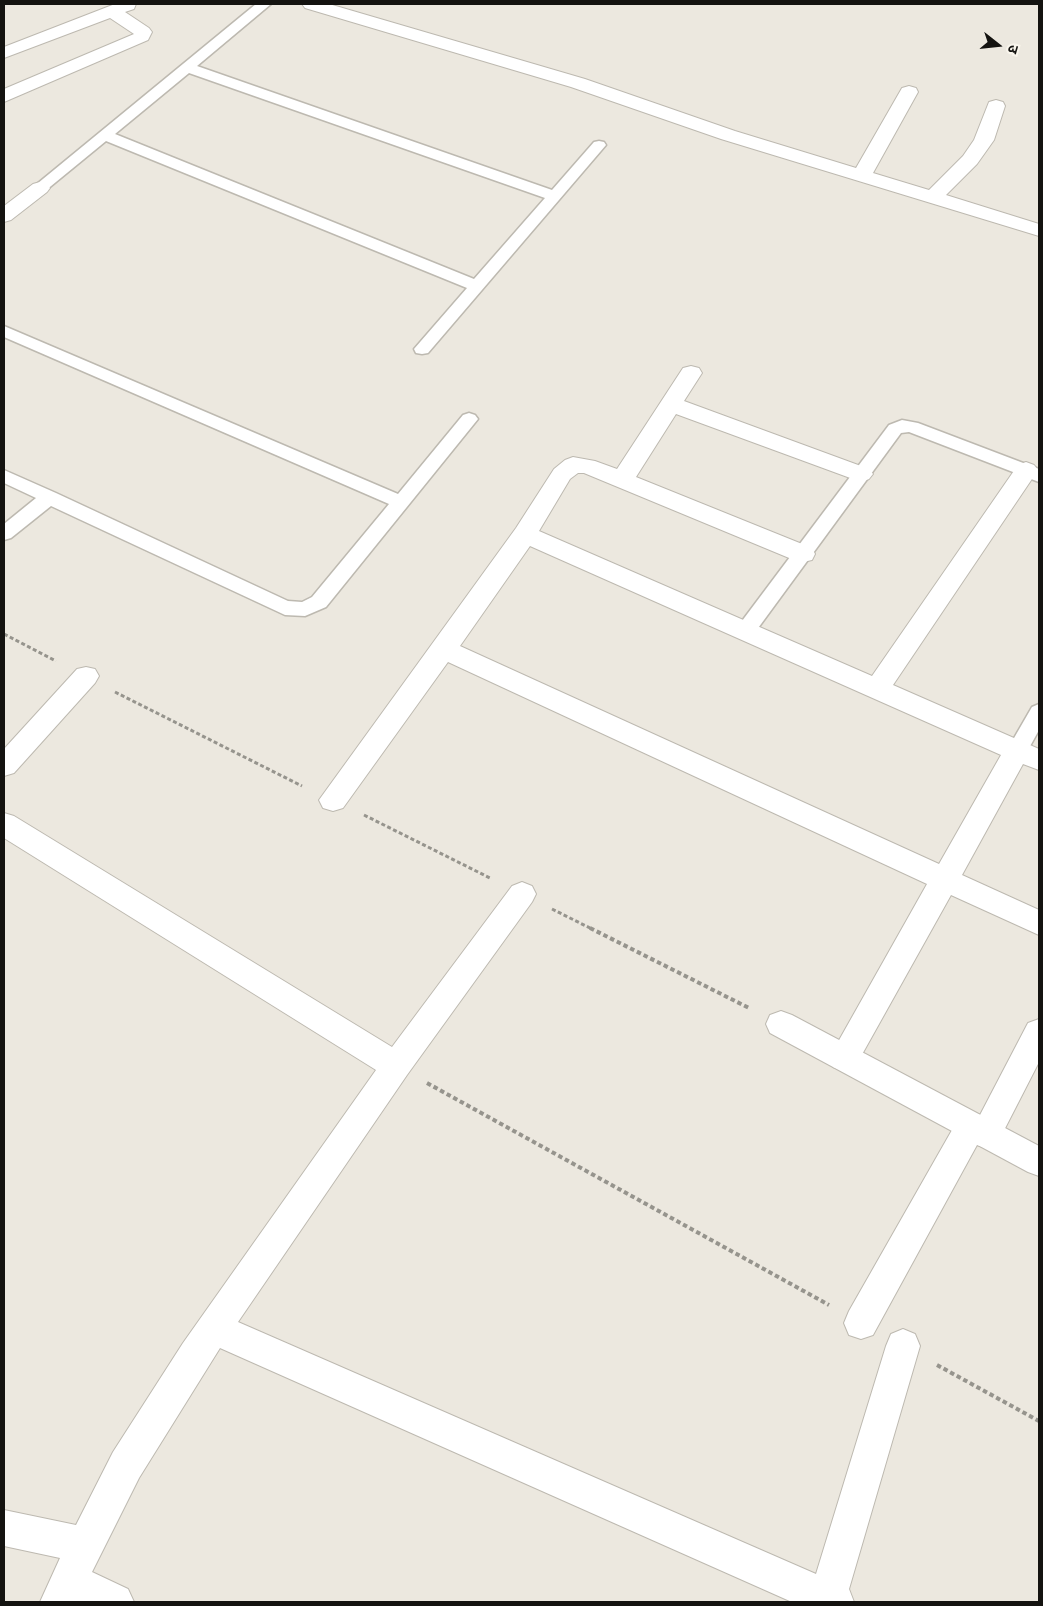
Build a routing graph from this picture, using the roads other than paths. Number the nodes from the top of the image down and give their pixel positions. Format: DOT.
graph roads {
  1 [pos="132,4"];
  2 [pos="264,4"];
  3 [pos="311,4"];
  4 [pos="112,11"];
  5 [pos="4,54"];
  6 [pos="187,67"];
  7 [pos="909,92"];
  8 [pos="4,96"];
  9 [pos="996,106"];
  10 [pos="105,135"];
  11 [pos="599,145"];
  12 [pos="860,176"];
  13 [pos="40,188"];
  14 [pos="554,196"];
  15 [pos="932,198"];
  16 [pos="4,216"];
  17 [pos="1039,230"];
  18 [pos="477,286"];
  19 [pos="4,331"];
  20 [pos="422,349"];
  21 [pos="691,373"];
  22 [pos="670,404"];
  23 [pos="469,419"];
  24 [pos="1032,473"];
  25 [pos="862,474"];
  26 [pos="4,476"];
  27 [pos="622,480"];
  28 [pos="50,497"];
  29 [pos="401,502"];
  30 [pos="4,534"];
  31 [pos="524,534"];
  32 [pos="803,554"];
  33 [pos="746,630"];
  34 [pos="444,650"];
  35 [pos="86,676"];
  36 [pos="877,688"];
  37 [pos="1039,712"];
  38 [pos="1028,755"];
  39 [pos="4,766"];
  40 [pos="333,800"];
  41 [pos="4,824"];
  42 [pos="944,880"];
  43 [pos="522,894"];
  44 [pos="1039,923"];
  45 [pos="781,1024"];
  46 [pos="1039,1032"];
  47 [pos="844,1058"];
  48 [pos="396,1066"];
  49 [pos="978,1130"];
  50 [pos="1039,1162"];
  51 [pos="862,1323"];
  52 [pos="214,1328"];
  53 [pos="903,1346"];
  54 [pos="4,1528"];
  55 [pos="85,1545"];
  56 [pos="63,1592"];
  57 [pos="830,1601"];
  58 [pos="115,1602"];
  1 -- 4 [label="street"];
  2 -- 6 [label="lane"];
  3 -- 12 [label="street"];
  4 -- 5 [label="street"];
  4 -- 8 [label="street"];
  6 -- 10 [label="lane"];
  6 -- 14 [label="lane"];
  7 -- 12 [label="street"];
  9 -- 15 [label="street"];
  10 -- 13 [label="lane"];
  10 -- 18 [label="lane"];
  11 -- 14 [label="lane"];
  12 -- 15 [label="street"];
  13 -- 16 [label="street"];
  14 -- 18 [label="lane"];
  15 -- 17 [label="street"];
  18 -- 20 [label="lane"];
  19 -- 29 [label="lane"];
  21 -- 22 [label="street"];
  22 -- 25 [label="street"];
  22 -- 27 [label="street"];
  23 -- 29 [label="lane"];
  24 -- 25 [label="lane"];
  24 -- 36 [label="street"];
  25 -- 32 [label="lane"];
  26 -- 28 [label="lane"];
  27 -- 31 [label="street"];
  27 -- 32 [label="street"];
  28 -- 29 [label="lane"];
  28 -- 30 [label="lane"];
  31 -- 33 [label="street"];
  31 -- 34 [label="street"];
  32 -- 33 [label="lane"];
  33 -- 36 [label="street"];
  34 -- 40 [label="street"];
  34 -- 42 [label="street"];
  35 -- 39 [label="street"];
  36 -- 38 [label="street"];
  37 -- 38 [label="lane"];
  38 -- 42 [label="street"];
  41 -- 48 [label="street"];
  42 -- 44 [label="street"];
  42 -- 47 [label="street"];
  43 -- 48 [label="street"];
  45 -- 47 [label="street"];
  46 -- 49 [label="street"];
  47 -- 49 [label="street"];
  48 -- 52 [label="street"];
  49 -- 50 [label="street"];
  49 -- 51 [label="street"];
  52 -- 55 [label="street"];
  52 -- 57 [label="street"];
  53 -- 57 [label="street"];
  54 -- 55 [label="street"];
  55 -- 56 [label="street"];
  56 -- 58 [label="street"];
}
